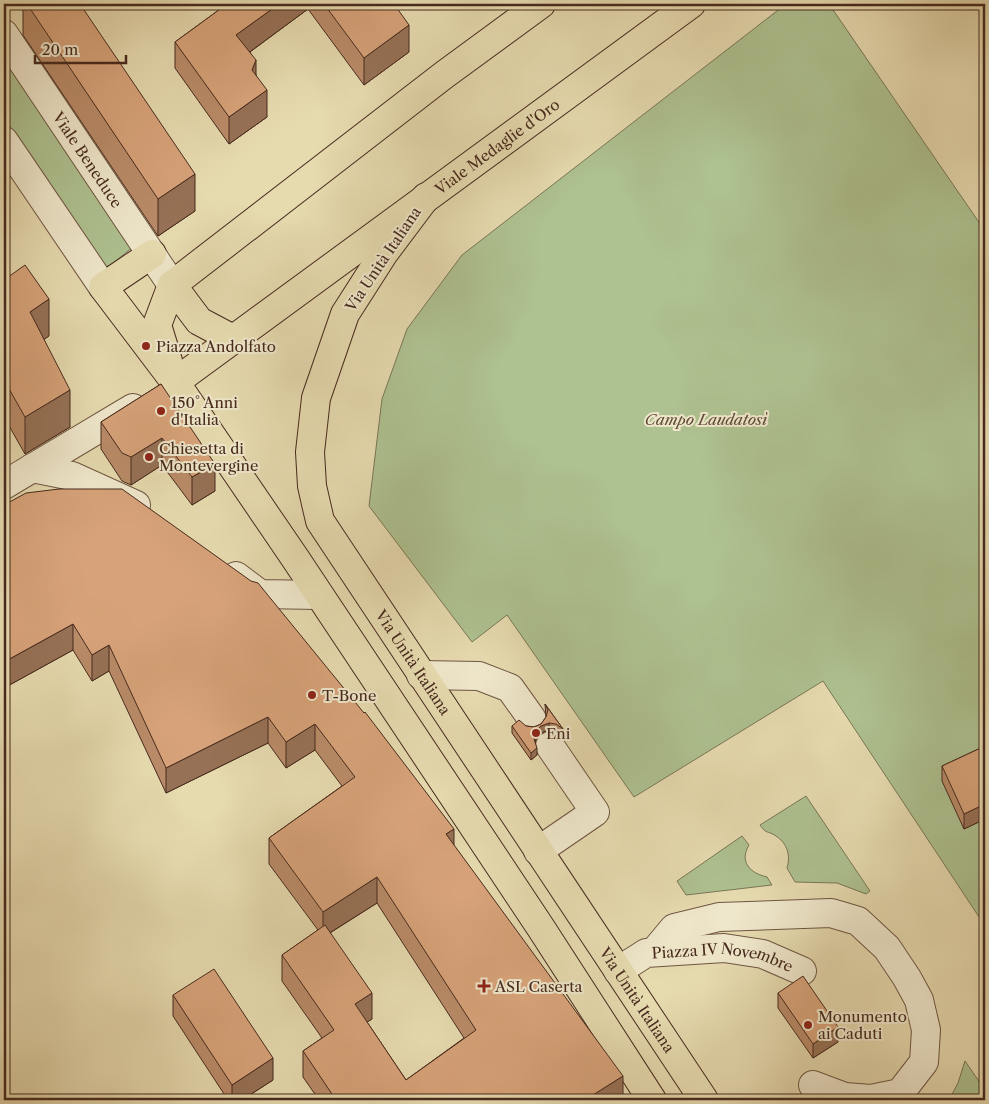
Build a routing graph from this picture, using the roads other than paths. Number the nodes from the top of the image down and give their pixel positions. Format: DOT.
graph roads {
  1 [pos="541,4"];
  2 [pos="691,4"];
  3 [pos="4,34"];
  4 [pos="4,141"];
  5 [pos="426,197"];
  6 [pos="152,254"];
  7 [pos="172,285"];
  8 [pos="103,287"];
  9 [pos="232,340"];
  10 [pos="175,382"];
  11 [pos="32,468"];
  12 [pos="4,485"];
  13 [pos="154,517"];
  14 [pos="214,561"];
  15 [pos="319,595"];
  16 [pos="421,675"];
  17 [pos="532,719"];
  18 [pos="550,746"];
  19 [pos="538,851"];
  20 [pos="654,952"];
  21 [pos="618,971"];
  22 [pos="802,971"];
  23 [pos="813,1085"];
  24 [pos="697,1098"];
  25 [pos="652,1100"];
  1 -- 7 [label="main road"];
  2 -- 5 [label="main road, Viale Medaglie d'Oro"];
  3 -- 6 [label="street, Viale Beneduce"];
  4 -- 8 [label="street"];
  5 -- 9 [label="main road, Viale Medaglie d'Oro"];
  5 -- 16 [label="main road, Via Unità Italiana"];
  6 -- 7 [label="street, Viale Beneduce"];
  6 -- 8 [label="main road"];
  7 -- 9 [label="main road"];
  7 -- 10 [label="main road"];
  8 -- 10 [label="main road"];
  9 -- 10 [label="main road"];
  10 -- 11 [label="street"];
  10 -- 15 [label="main road"];
  11 -- 12 [label="street"];
  11 -- 13 [label="street"];
  14 -- 15 [label="street"];
  15 -- 25 [label="main road"];
  16 -- 17 [label="street"];
  16 -- 19 [label="main road, Via Unità Italiana"];
  18 -- 19 [label="street"];
  19 -- 21 [label="main road, Via Unità Italiana"];
  20 -- 21 [label="street, Piazza IV Novembre"];
  20 -- 22 [label="street, Piazza IV Novembre"];
  20 -- 23 [label="street"];
  21 -- 24 [label="main road, Via Unità Italiana"];
}
